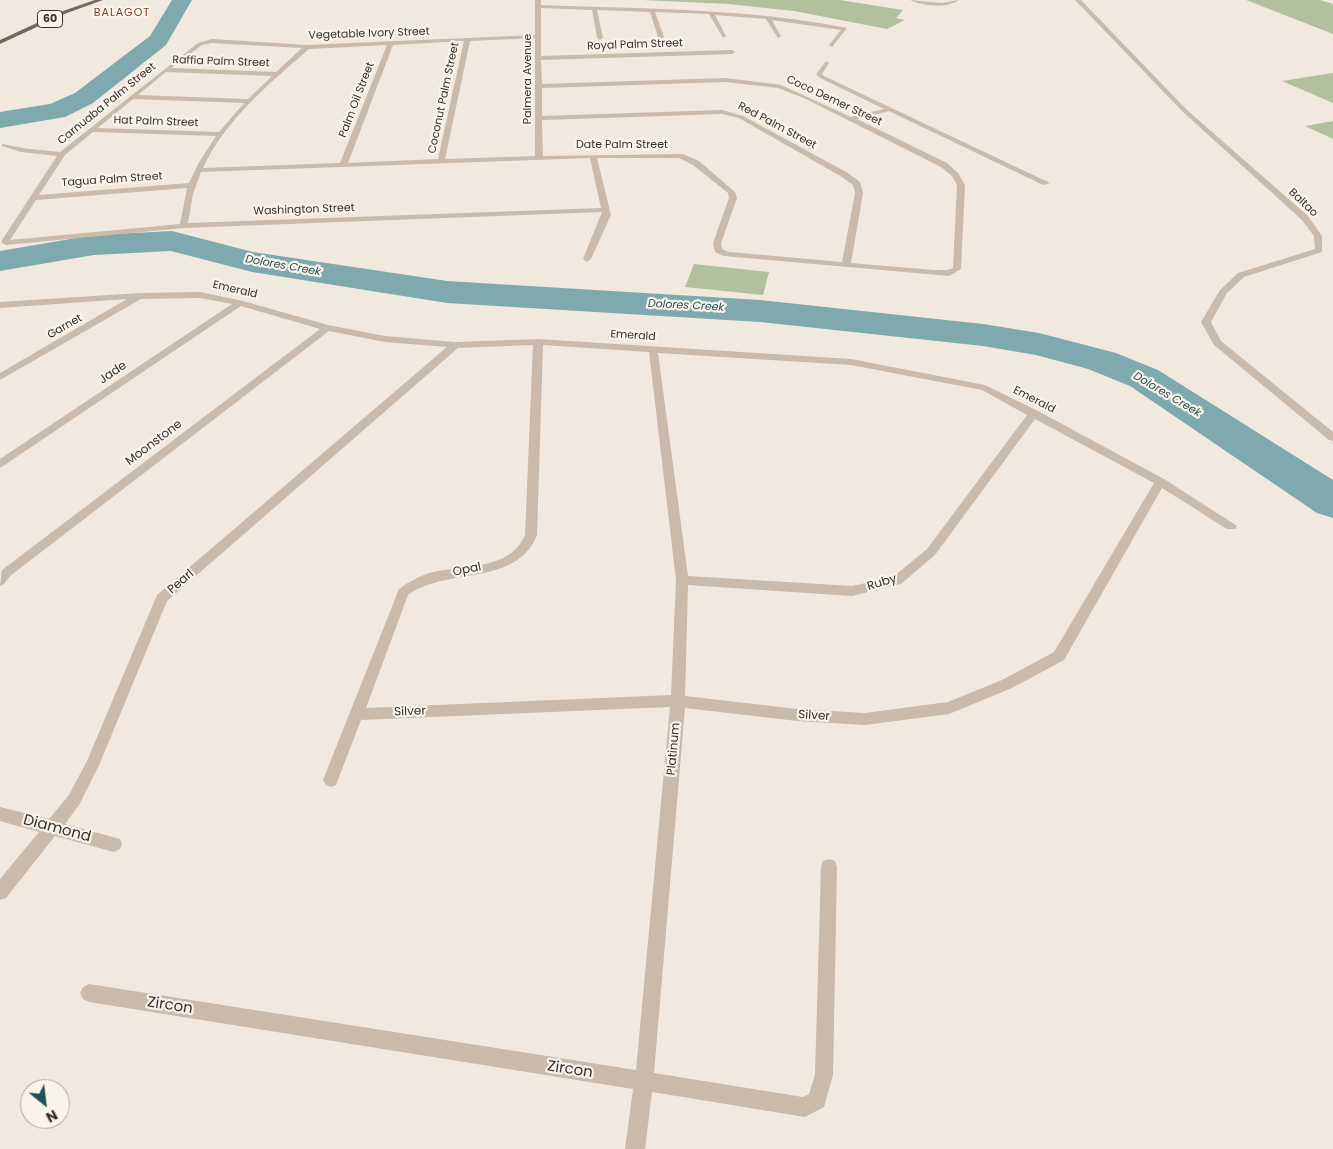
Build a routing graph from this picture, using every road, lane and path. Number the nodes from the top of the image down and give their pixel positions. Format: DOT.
graph roads {
  1 [pos="100,0"];
  2 [pos="913,0"];
  3 [pos="956,0"];
  4 [pos="1078,0"];
  5 [pos="538,3"];
  6 [pos="594,7"];
  7 [pos="652,10"];
  8 [pos="711,13"];
  9 [pos="768,18"];
  10 [pos="539,36"];
  11 [pos="723,36"];
  12 [pos="778,36"];
  13 [pos="600,38"];
  14 [pos="661,38"];
  15 [pos="467,40"];
  16 [pos="0,42"];
  17 [pos="390,43"];
  18 [pos="200,44"];
  19 [pos="832,45"];
  20 [pos="307,47"];
  21 [pos="732,52"];
  22 [pos="538,58"];
  23 [pos="826,63"];
  24 [pos="165,70"];
  25 [pos="277,74"];
  26 [pos="539,86"];
  27 [pos="131,97"];
  28 [pos="247,101"];
  29 [pos="890,109"];
  30 [pos="538,118"];
  31 [pos="850,119"];
  32 [pos="90,130"];
  33 [pos="221,134"];
  34 [pos="4,145"];
  35 [pos="62,154"];
  36 [pos="593,156"];
  37 [pos="539,158"];
  38 [pos="441,161"];
  39 [pos="343,165"];
  40 [pos="199,170"];
  41 [pos="1046,183"];
  42 [pos="192,186"];
  43 [pos="35,198"];
  44 [pos="606,210"];
  45 [pos="184,226"];
  46 [pos="6,240"];
  47 [pos="587,258"];
  48 [pos="846,264"];
  49 [pos="957,269"];
  50 [pos="140,296"];
  51 [pos="240,303"];
  52 [pos="0,305"];
  53 [pos="328,328"];
  54 [pos="538,342"];
  55 [pos="455,345"];
  56 [pos="653,349"];
  57 [pos="0,377"];
  58 [pos="1034,413"];
  59 [pos="1333,438"];
  60 [pos="0,464"];
  61 [pos="1160,482"];
  62 [pos="1231,526"];
  63 [pos="682,580"];
  64 [pos="0,581"];
  65 [pos="678,701"];
  66 [pos="356,714"];
  67 [pos="331,780"];
  68 [pos="0,814"];
  69 [pos="54,828"];
  70 [pos="114,844"];
  71 [pos="829,866"];
  72 [pos="0,892"];
  73 [pos="89,993"];
  74 [pos="644,1082"];
  75 [pos="635,1149"];
  1 -- 16 [label="main road, 60"];
  2 -- 3 [label="street"];
  4 -- 59 [label="street, Baltao"];
  5 -- 6 [label="street"];
  5 -- 10 [label="street, Palmera Avenue"];
  6 -- 7 [label="street"];
  6 -- 13 [label="street"];
  7 -- 8 [label="street"];
  7 -- 14 [label="street"];
  8 -- 9 [label="street"];
  8 -- 11 [label="street"];
  9 -- 12 [label="street"];
  9 -- 19 [label="street"];
  10 -- 15 [label="street, Vegetable Ivory Street"];
  10 -- 22 [label="street, Palmera Avenue"];
  15 -- 17 [label="street, Vegetable Ivory Street"];
  15 -- 38 [label="street, Coconut Palm Street"];
  17 -- 20 [label="street, Vegetable Ivory Street"];
  17 -- 39 [label="street, Palm Oil Street"];
  18 -- 20 [label="street, Vegetable Ivory Street"];
  18 -- 24 [label="street, Carnuaba Palm Street"];
  20 -- 25 [label="street"];
  21 -- 22 [label="street, Royal Palm Street"];
  22 -- 26 [label="street, Palmera Avenue"];
  23 -- 29 [label="street"];
  24 -- 25 [label="street, Raffia Palm Street"];
  24 -- 27 [label="street, Carnuaba Palm Street"];
  25 -- 28 [label="street"];
  26 -- 30 [label="street, Palmera Avenue"];
  26 -- 31 [label="street, Coco Demer Street"];
  27 -- 28 [label="street"];
  27 -- 32 [label="street, Carnuaba Palm Street"];
  28 -- 33 [label="street"];
  29 -- 31 [label="street"];
  29 -- 41 [label="street"];
  30 -- 37 [label="street, Palmera Avenue"];
  30 -- 48 [label="street, Red Palm Street"];
  31 -- 49 [label="street, Coco Demer Street"];
  32 -- 33 [label="street, Hat Palm Street"];
  32 -- 35 [label="street, Carnuaba Palm Street"];
  33 -- 40 [label="street"];
  34 -- 35 [label="street"];
  35 -- 43 [label="street, Carnuaba Palm Street"];
  36 -- 37 [label="street, Date Palm Street"];
  36 -- 44 [label="street"];
  36 -- 48 [label="street, Date Palm Street"];
  37 -- 38 [label="street, Date Palm Street"];
  38 -- 39 [label="street, Date Palm Street"];
  39 -- 40 [label="street, Date Palm Street"];
  40 -- 42 [label="street"];
  42 -- 43 [label="street, Tagua Palm Street"];
  42 -- 45 [label="street"];
  43 -- 46 [label="street, Carnuaba Palm Street"];
  44 -- 45 [label="street, Washington Street"];
  44 -- 47 [label="street"];
  45 -- 46 [label="street, Washington Street"];
  48 -- 49 [label="street, Date Palm Street"];
  50 -- 51 [label="street, Emerald"];
  50 -- 52 [label="street, Emerald"];
  50 -- 57 [label="street, Garnet"];
  51 -- 53 [label="street, Emerald"];
  51 -- 60 [label="street, Jade"];
  53 -- 55 [label="street, Emerald"];
  53 -- 64 [label="street, Moonstone"];
  54 -- 55 [label="street, Emerald"];
  54 -- 56 [label="street, Emerald"];
  54 -- 66 [label="street, Opal"];
  55 -- 69 [label="street, Pearl"];
  56 -- 58 [label="street, Emerald"];
  56 -- 63 [label="street, Platinum"];
  58 -- 61 [label="street, Emerald"];
  58 -- 63 [label="street, Ruby"];
  61 -- 62 [label="street, Emerald"];
  61 -- 65 [label="street, Silver"];
  63 -- 65 [label="street, Platinum"];
  65 -- 66 [label="street, Silver"];
  65 -- 74 [label="street, Platinum"];
  66 -- 67 [label="street, Opal"];
  68 -- 69 [label="street, Diamond"];
  69 -- 70 [label="street, Diamond"];
  69 -- 72 [label="street, Pearl"];
  71 -- 74 [label="street, Zircon"];
  73 -- 74 [label="street, Zircon"];
  74 -- 75 [label="street, Platinum"];
}
